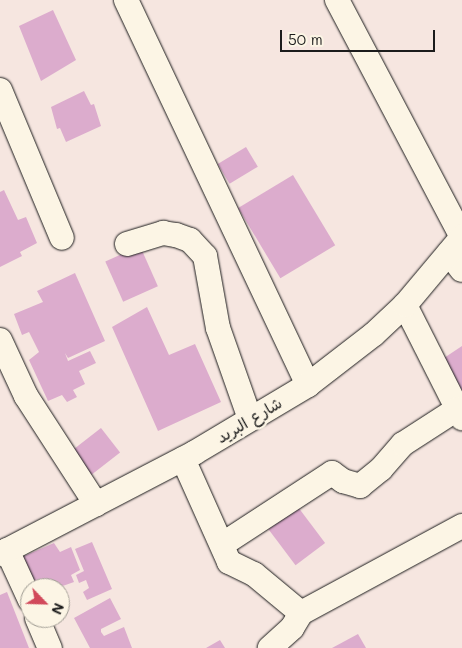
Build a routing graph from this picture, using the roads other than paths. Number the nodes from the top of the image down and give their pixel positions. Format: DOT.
graph roads {
  1 [pos="126,0"];
  2 [pos="337,0"];
  3 [pos="0,90"];
  4 [pos="62,238"];
  5 [pos="128,244"];
  6 [pos="459,249"];
  7 [pos="405,305"];
  8 [pos="0,340"];
  9 [pos="308,385"];
  10 [pos="459,413"];
  11 [pos="250,419"];
  12 [pos="183,459"];
  13 [pos="96,504"];
  14 [pos="462,526"];
  15 [pos="223,544"];
  16 [pos="4,552"];
  17 [pos="20,582"];
  18 [pos="301,613"];
  19 [pos="42,628"];
  20 [pos="50,648"];
  21 [pos="270,648"];
  1 -- 9 [label="street"];
  2 -- 6 [label="street"];
  3 -- 4 [label="street"];
  5 -- 11 [label="street"];
  6 -- 7 [label="street, شارع البريد"];
  7 -- 9 [label="street, شارع البريد"];
  7 -- 10 [label="street"];
  8 -- 13 [label="street"];
  9 -- 11 [label="street, شارع البريد"];
  10 -- 15 [label="street"];
  11 -- 12 [label="street, شارع البريد"];
  12 -- 13 [label="street, شارع البريد"];
  12 -- 15 [label="street"];
  13 -- 16 [label="street, شارع البريد"];
  14 -- 18 [label="street"];
  15 -- 18 [label="street"];
  16 -- 17 [label="street"];
  18 -- 21 [label="street"];
  19 -- 20 [label="street"];
}
